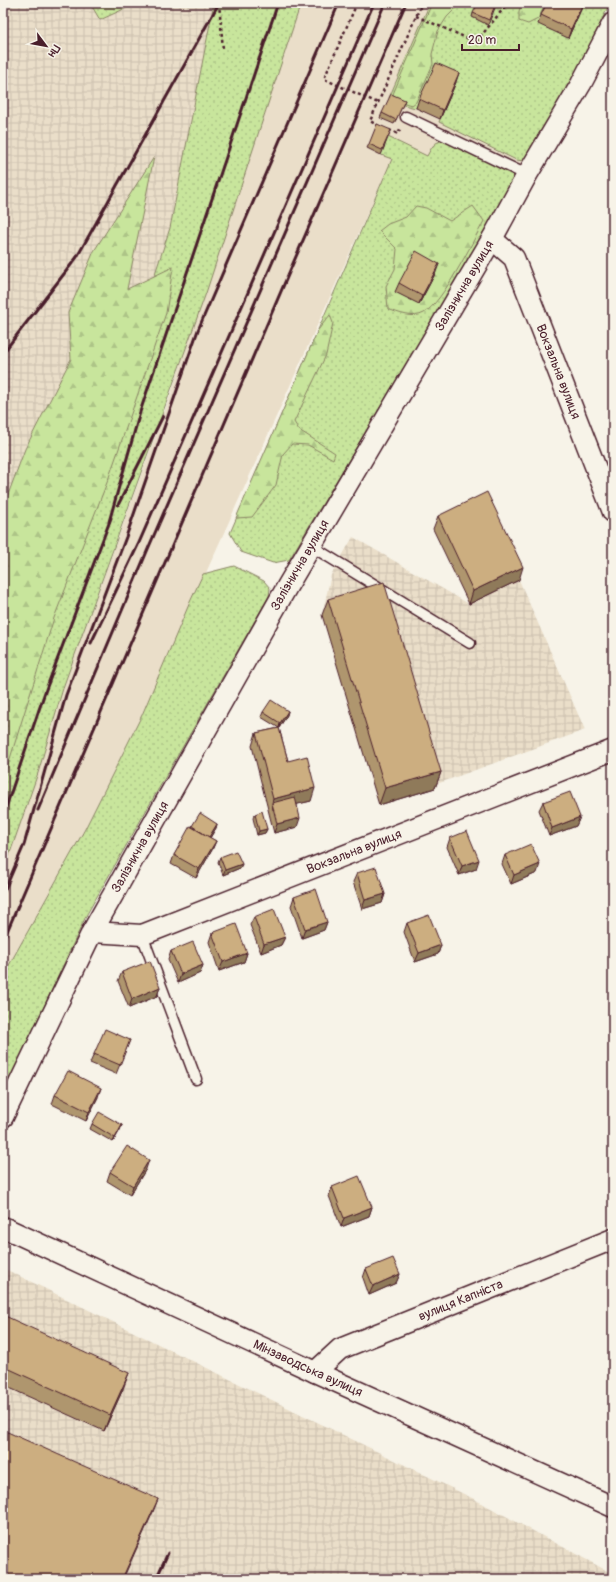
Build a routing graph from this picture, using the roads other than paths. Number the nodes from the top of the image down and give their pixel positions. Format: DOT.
graph roads {
  1 [pos="613,23"];
  2 [pos="406,117"];
  3 [pos="527,175"];
  4 [pos="492,240"];
  5 [pos="613,512"];
  6 [pos="311,546"];
  7 [pos="470,643"];
  8 [pos="613,750"];
  9 [pos="92,932"];
  10 [pos="142,935"];
  11 [pos="196,1079"];
  12 [pos="3,1117"];
  13 [pos="3,1227"];
  14 [pos="613,1239"];
  15 [pos="315,1372"];
  16 [pos="612,1505"];
  1 -- 3 [label="street, Залізнична вулиця"];
  2 -- 3 [label="lane"];
  3 -- 4 [label="street, Залізнична вулиця"];
  4 -- 5 [label="street, Вокзальна вулиця"];
  4 -- 6 [label="street, Залізнична вулиця"];
  6 -- 7 [label="lane"];
  6 -- 9 [label="street, Залізнична вулиця"];
  8 -- 10 [label="street, Вокзальна вулиця"];
  9 -- 10 [label="street, Вокзальна вулиця"];
  9 -- 12 [label="street, Залізнична вулиця"];
  10 -- 11 [label="lane"];
  13 -- 15 [label="street, Мінзаводська вулиця"];
  14 -- 15 [label="street, вулиця Капніста"];
  15 -- 16 [label="street, Мінзаводська вулиця"];
}
